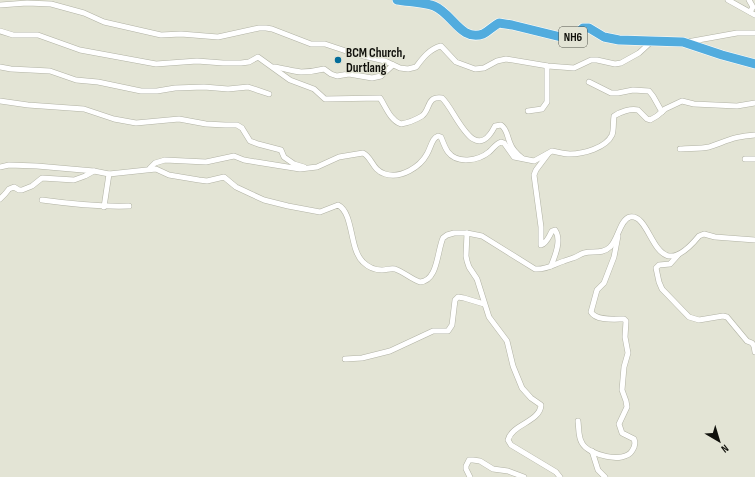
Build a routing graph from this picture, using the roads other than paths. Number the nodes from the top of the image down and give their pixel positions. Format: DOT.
graph roads {
  1 [pos="397,0"];
  2 [pos="728,0"];
  3 [pos="749,0"];
  4 [pos="0,5"];
  5 [pos="750,12"];
  6 [pos="755,15"];
  7 [pos="0,31"];
  8 [pos="755,33"];
  9 [pos="653,40"];
  10 [pos="683,42"];
  11 [pos="755,64"];
  12 [pos="393,66"];
  13 [pos="547,66"];
  14 [pos="0,67"];
  15 [pos="274,68"];
  16 [pos="589,82"];
  17 [pos="269,94"];
  18 [pos="0,100"];
  19 [pos="755,102"];
  20 [pos="528,111"];
  21 [pos="662,112"];
  22 [pos="755,135"];
  23 [pos="680,149"];
  24 [pos="550,151"];
  25 [pos="525,159"];
  26 [pos="745,159"];
  27 [pos="755,159"];
  28 [pos="0,167"];
  29 [pos="150,168"];
  30 [pos="313,168"];
  31 [pos="94,171"];
  32 [pos="110,174"];
  33 [pos="0,199"];
  34 [pos="42,200"];
  35 [pos="129,206"];
  36 [pos="104,207"];
  37 [pos="619,231"];
  38 [pos="467,233"];
  39 [pos="755,240"];
  40 [pos="679,254"];
  41 [pos="551,266"];
  42 [pos="484,304"];
  43 [pos="755,352"];
  44 [pos="345,359"];
  45 [pos="578,421"];
  46 [pos="592,451"];
  47 [pos="469,476"];
  48 [pos="474,477"];
  49 [pos="524,477"];
  50 [pos="560,477"];
  51 [pos="605,477"];
  1 -- 9 [label="highway, NH6"];
  2 -- 5 [label="street"];
  3 -- 5 [label="street"];
  4 -- 12 [label="street"];
  5 -- 6 [label="street"];
  7 -- 15 [label="street"];
  8 -- 10 [label="street"];
  9 -- 10 [label="highway, NH6"];
  9 -- 13 [label="street"];
  10 -- 11 [label="highway, NH6"];
  12 -- 13 [label="street"];
  12 -- 15 [label="street"];
  13 -- 20 [label="street"];
  14 -- 17 [label="street"];
  15 -- 25 [label="street"];
  16 -- 21 [label="street"];
  18 -- 30 [label="street"];
  19 -- 21 [label="street"];
  21 -- 24 [label="street"];
  22 -- 23 [label="street"];
  24 -- 25 [label="street"];
  24 -- 41 [label="street"];
  25 -- 30 [label="street"];
  26 -- 27 [label="street"];
  28 -- 31 [label="street"];
  29 -- 30 [label="street"];
  29 -- 32 [label="street"];
  29 -- 38 [label="street"];
  31 -- 32 [label="street"];
  31 -- 33 [label="street"];
  32 -- 36 [label="street"];
  34 -- 36 [label="street"];
  35 -- 36 [label="street"];
  37 -- 40 [label="street"];
  37 -- 41 [label="street"];
  37 -- 46 [label="street"];
  38 -- 41 [label="street"];
  38 -- 42 [label="street"];
  39 -- 40 [label="street"];
  40 -- 43 [label="street"];
  42 -- 44 [label="street"];
  42 -- 50 [label="street"];
  45 -- 46 [label="street"];
  46 -- 51 [label="street"];
  47 -- 48 [label="street"];
  47 -- 49 [label="street"];
}
